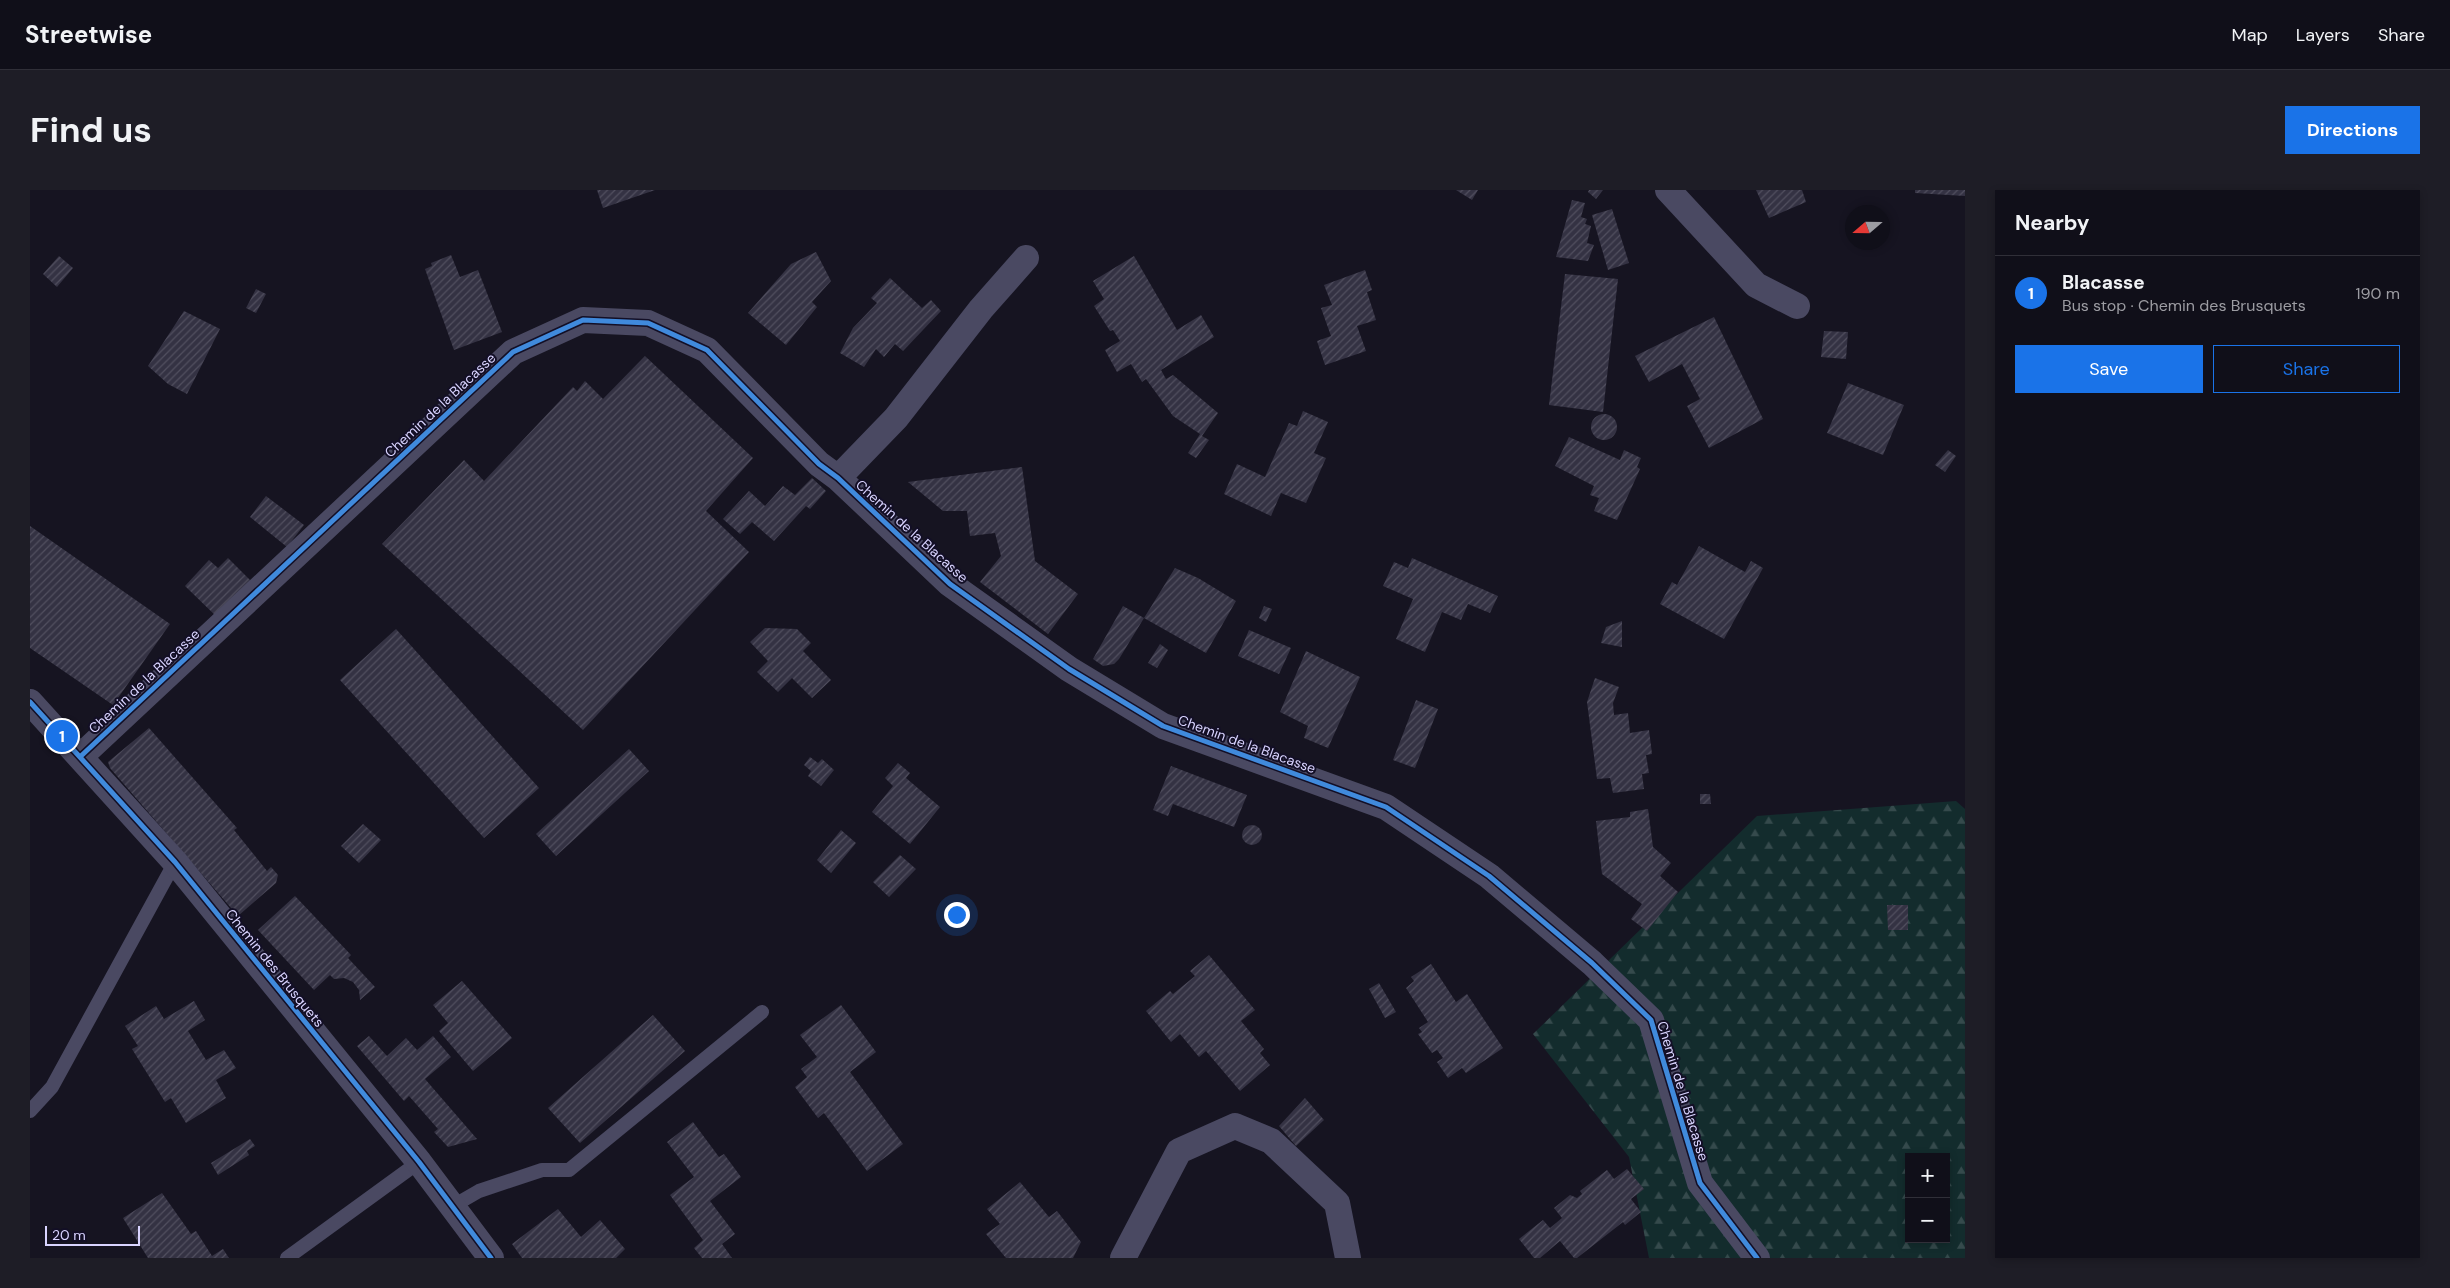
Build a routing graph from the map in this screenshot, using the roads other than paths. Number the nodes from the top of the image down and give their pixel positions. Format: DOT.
graph roads {
  1 [pos="1668,190"];
  2 [pos="1026,258"];
  3 [pos="1797,306"];
  4 [pos="838,478"];
  5 [pos="30,702"];
  6 [pos="81,756"];
  7 [pos="175,862"];
  8 [pos="762,1012"];
  9 [pos="30,1111"];
  10 [pos="419,1162"];
  11 [pos="453,1206"];
  12 [pos="287,1258"];
  13 [pos="491,1258"];
  14 [pos="1123,1258"];
  15 [pos="1348,1258"];
  16 [pos="1757,1258"];
  1 -- 3 [label="street"];
  2 -- 4 [label="street"];
  4 -- 6 [label="street, Chemin de la Blacasse"];
  4 -- 16 [label="street, Chemin de la Blacasse"];
  5 -- 6 [label="street, Chemin des Brusquets"];
  6 -- 7 [label="street, Chemin des Brusquets"];
  7 -- 9 [label="lane"];
  7 -- 10 [label="street, Chemin des Brusquets"];
  8 -- 11 [label="lane"];
  10 -- 11 [label="street, Chemin des Brusquets"];
  10 -- 12 [label="lane"];
  11 -- 13 [label="street, Chemin des Brusquets"];
  14 -- 15 [label="street"];
}
